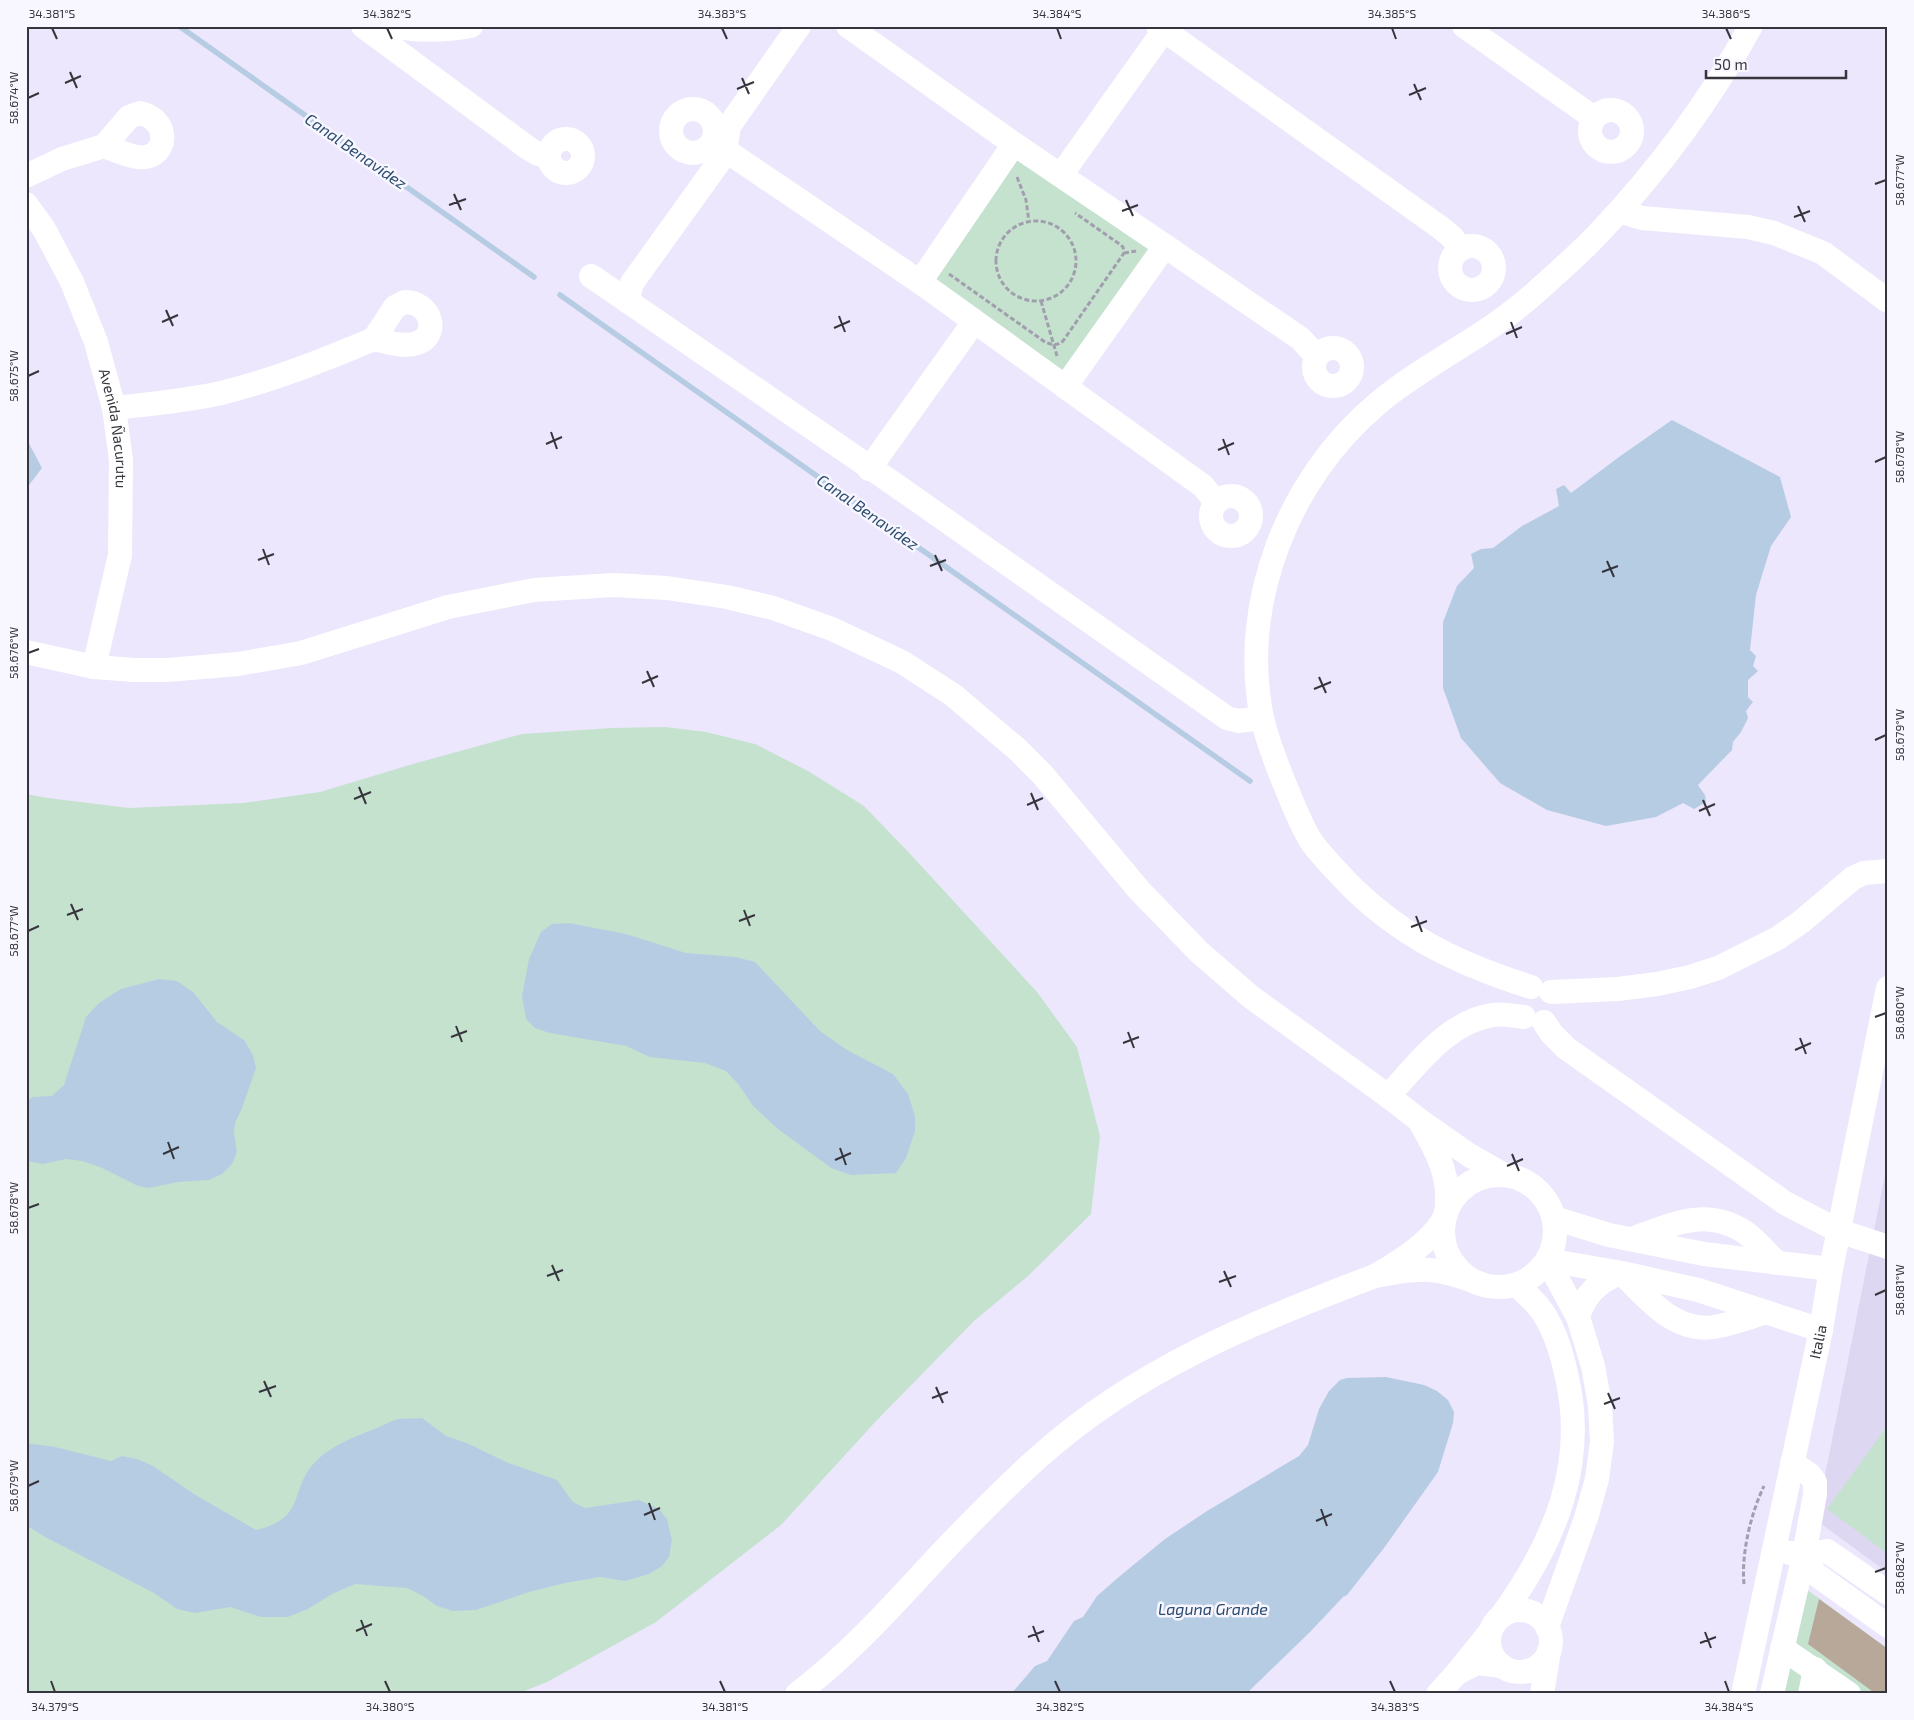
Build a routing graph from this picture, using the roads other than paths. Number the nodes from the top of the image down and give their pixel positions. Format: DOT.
graph roads {
  1 [pos="363,26"];
  2 [pos="390,26"];
  3 [pos="471,26"];
  4 [pos="799,26"];
  5 [pos="848,26"];
  6 [pos="1464,26"];
  7 [pos="1751,26"];
  8 [pos="1163,28"];
  9 [pos="444,30"];
  10 [pos="423,70"];
  11 [pos="1594,118"];
  12 [pos="1014,144"];
  13 [pos="104,146"];
  14 [pos="718,147"];
  15 [pos="549,156"];
  16 [pos="1061,175"];
  17 [pos="26,176"];
  18 [pos="26,204"];
  19 [pos="1619,211"];
  20 [pos="1165,246"];
  21 [pos="1459,249"];
  22 [pos="591,276"];
  23 [pos="920,282"];
  24 [pos="627,301"];
  25 [pos="1888,301"];
  26 [pos="974,322"];
  27 [pos="374,339"];
  28 [pos="1065,387"];
  29 [pos="114,408"];
  30 [pos="1371,410"];
  31 [pos="869,468"];
  32 [pos="1216,502"];
  33 [pos="26,652"];
  34 [pos="94,667"];
  35 [pos="1262,718"];
  36 [pos="1888,872"];
  37 [pos="1467,965"];
  38 [pos="1888,988"];
  39 [pos="1541,990"];
  40 [pos="1529,1017"];
  41 [pos="1388,1096"];
  42 [pos="1419,1120"];
  43 [pos="1504,1175"];
  44 [pos="1446,1213"];
  45 [pos="1554,1218"];
  46 [pos="1839,1231"];
  47 [pos="1631,1240"];
  48 [pos="1888,1246"];
  49 [pos="1547,1260"];
  50 [pos="1777,1262"];
  51 [pos="1831,1269"];
  52 [pos="1622,1273"];
  53 [pos="1375,1276"];
  54 [pos="1478,1283"];
  55 [pos="1517,1285"];
  56 [pos="1766,1312"];
  57 [pos="1578,1317"];
  58 [pos="1820,1330"];
  59 [pos="1792,1464"];
  60 [pos="1774,1550"];
  61 [pos="1804,1555"];
  62 [pos="1888,1593"];
  63 [pos="1496,1624"];
  64 [pos="1888,1626"];
  65 [pos="1547,1627"];
  66 [pos="1782,1648"];
  67 [pos="1549,1651"];
  68 [pos="1508,1668"];
  69 [pos="1815,1669"];
  70 [pos="1457,1673"];
  71 [pos="797,1694"];
  72 [pos="1438,1694"];
  73 [pos="1536,1694"];
  74 [pos="1542,1694"];
  75 [pos="1743,1694"];
  76 [pos="1772,1694"];
  77 [pos="1810,1694"];
  78 [pos="1849,1694"];
  1 -- 10 [label="street"];
  2 -- 9 [label="street"];
  3 -- 9 [label="street"];
  4 -- 14 [label="street"];
  5 -- 12 [label="street"];
  6 -- 11 [label="street"];
  7 -- 19 [label="street"];
  8 -- 16 [label="street"];
  8 -- 21 [label="street"];
  9 -- 10 [label="street"];
  10 -- 15 [label="street"];
  12 -- 16 [label="street"];
  12 -- 23 [label="street"];
  13 -- 17 [label="street"];
  14 -- 23 [label="street"];
  14 -- 24 [label="street"];
  16 -- 20 [label="street"];
  18 -- 29 [label="street, Avenida Ñacurutu"];
  19 -- 25 [label="street"];
  19 -- 30 [label="street"];
  20 -- 28 [label="street"];
  20 -- 30 [label="street"];
  22 -- 24 [label="street"];
  23 -- 26 [label="street"];
  24 -- 31 [label="street"];
  26 -- 28 [label="street"];
  26 -- 31 [label="street"];
  27 -- 29 [label="street"];
  28 -- 32 [label="street"];
  29 -- 34 [label="street, Avenida Ñacurutu"];
  30 -- 35 [label="street"];
  31 -- 35 [label="street"];
  33 -- 34 [label="street"];
  34 -- 41 [label="street"];
  35 -- 37 [label="street"];
  36 -- 39 [label="street"];
  37 -- 39 [label="street"];
  37 -- 40 [label="street"];
  38 -- 46 [label="street, Italia"];
  39 -- 40 [label="street"];
  39 -- 40 [label="street"];
  40 -- 41 [label="street"];
  40 -- 46 [label="street"];
  41 -- 42 [label="street"];
  42 -- 43 [label="street"];
  42 -- 44 [label="street"];
  43 -- 44 [label="street"];
  43 -- 45 [label="street"];
  44 -- 53 [label="street"];
  44 -- 54 [label="street"];
  45 -- 47 [label="street"];
  45 -- 49 [label="street"];
  46 -- 48 [label="street"];
  46 -- 51 [label="street, Italia"];
  47 -- 50 [label="street"];
  47 -- 50 [label="street"];
  49 -- 52 [label="street"];
  49 -- 55 [label="street"];
  49 -- 57 [label="street"];
  50 -- 51 [label="street"];
  51 -- 58 [label="street, Italia"];
  52 -- 56 [label="street"];
  52 -- 56 [label="street"];
  52 -- 57 [label="street"];
  53 -- 54 [label="street"];
  53 -- 71 [label="street"];
  54 -- 55 [label="street"];
  55 -- 63 [label="street"];
  56 -- 58 [label="street"];
  57 -- 65 [label="street"];
  58 -- 59 [label="street, Italia"];
  59 -- 60 [label="street, Italia"];
  59 -- 61 [label="street"];
  60 -- 61 [label="street"];
  60 -- 75 [label="street, Italia"];
  61 -- 62 [label="street"];
  61 -- 64 [label="street"];
  61 -- 66 [label="street"];
  63 -- 65 [label="street"];
  63 -- 68 [label="street"];
  63 -- 70 [label="street"];
  65 -- 67 [label="street"];
  66 -- 69 [label="street"];
  66 -- 76 [label="street"];
  67 -- 68 [label="street"];
  67 -- 74 [label="street"];
  68 -- 70 [label="street"];
  68 -- 73 [label="street"];
  69 -- 77 [label="street"];
  69 -- 78 [label="street"];
  70 -- 72 [label="street"];
}
